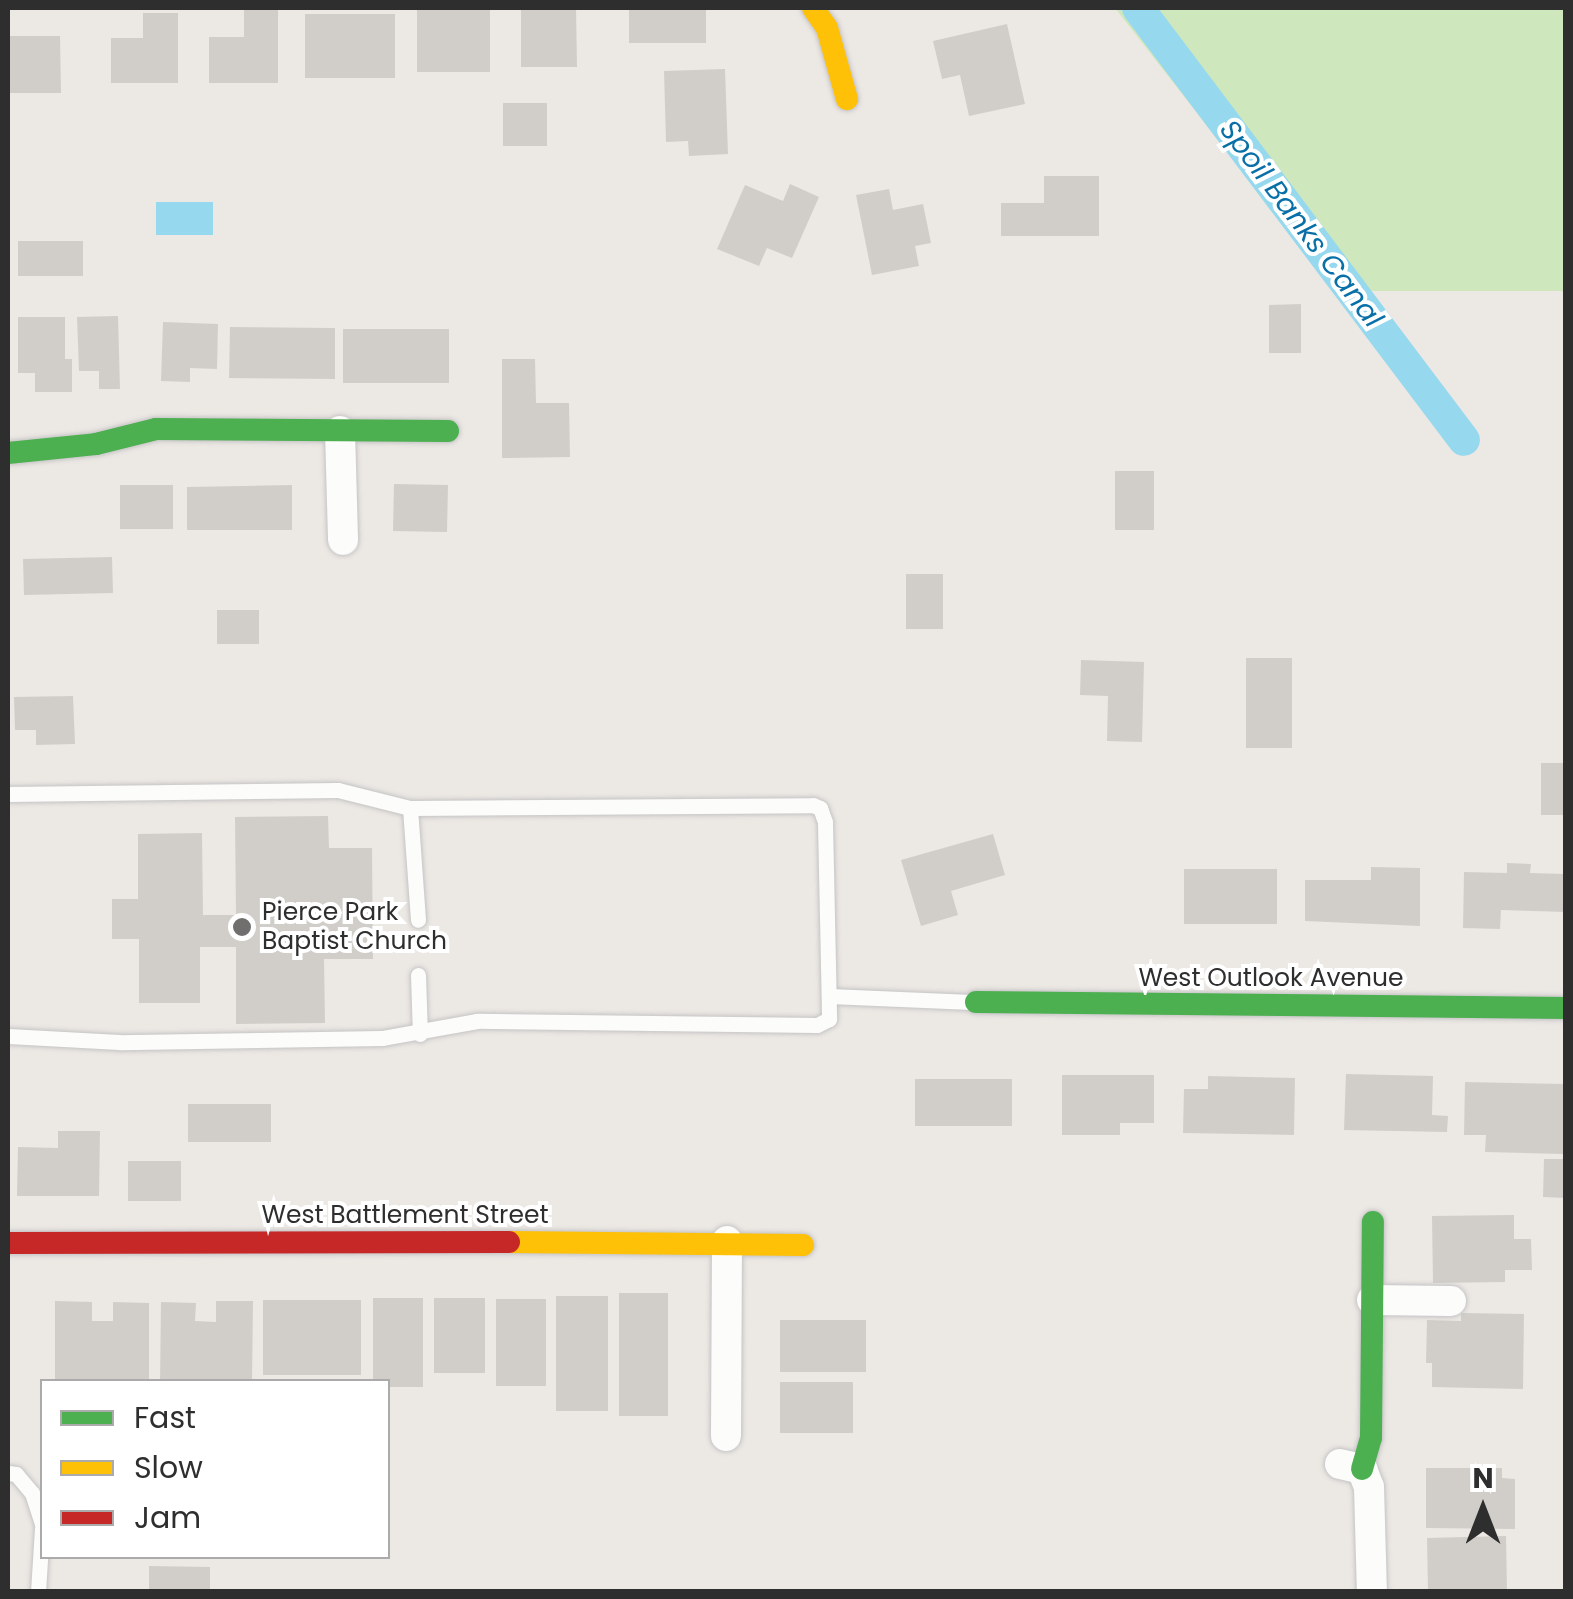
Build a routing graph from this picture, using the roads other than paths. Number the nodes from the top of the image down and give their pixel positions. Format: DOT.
graph roads {
  1 [pos="814,8"];
  2 [pos="847,99"];
  3 [pos="340,431"];
  4 [pos="448,431"];
  5 [pos="8,453"];
  6 [pos="342,540"];
  7 [pos="8,794"];
  8 [pos="410,808"];
  9 [pos="418,920"];
  10 [pos="418,976"];
  11 [pos="829,996"];
  12 [pos="976,1002"];
  13 [pos="1566,1008"];
  14 [pos="420,1034"];
  15 [pos="8,1036"];
  16 [pos="1372,1222"];
  17 [pos="727,1241"];
  18 [pos="8,1243"];
  19 [pos="802,1245"];
  20 [pos="1372,1300"];
  21 [pos="1451,1301"];
  22 [pos="726,1436"];
  23 [pos="1351,1466"];
  24 [pos="8,1473"];
  25 [pos="40,1519"];
  26 [pos="40,1559"];
  27 [pos="38,1592"];
  28 [pos="1372,1592"];
  1 -- 2 [label="street"];
  3 -- 4 [label="street"];
  3 -- 5 [label="street"];
  3 -- 6 [label="street"];
  7 -- 8 [label="lane"];
  8 -- 9 [label="lane"];
  8 -- 11 [label="lane"];
  10 -- 14 [label="lane"];
  11 -- 12 [label="lane"];
  11 -- 14 [label="lane"];
  12 -- 13 [label="street, West Outlook Avenue"];
  14 -- 15 [label="lane"];
  16 -- 20 [label="street"];
  17 -- 18 [label="street, West Battlement Street"];
  17 -- 19 [label="street, West Battlement Street"];
  17 -- 22 [label="street"];
  20 -- 21 [label="street"];
  20 -- 23 [label="street"];
  23 -- 28 [label="street"];
  24 -- 25 [label="lane"];
  26 -- 27 [label="lane"];
}
